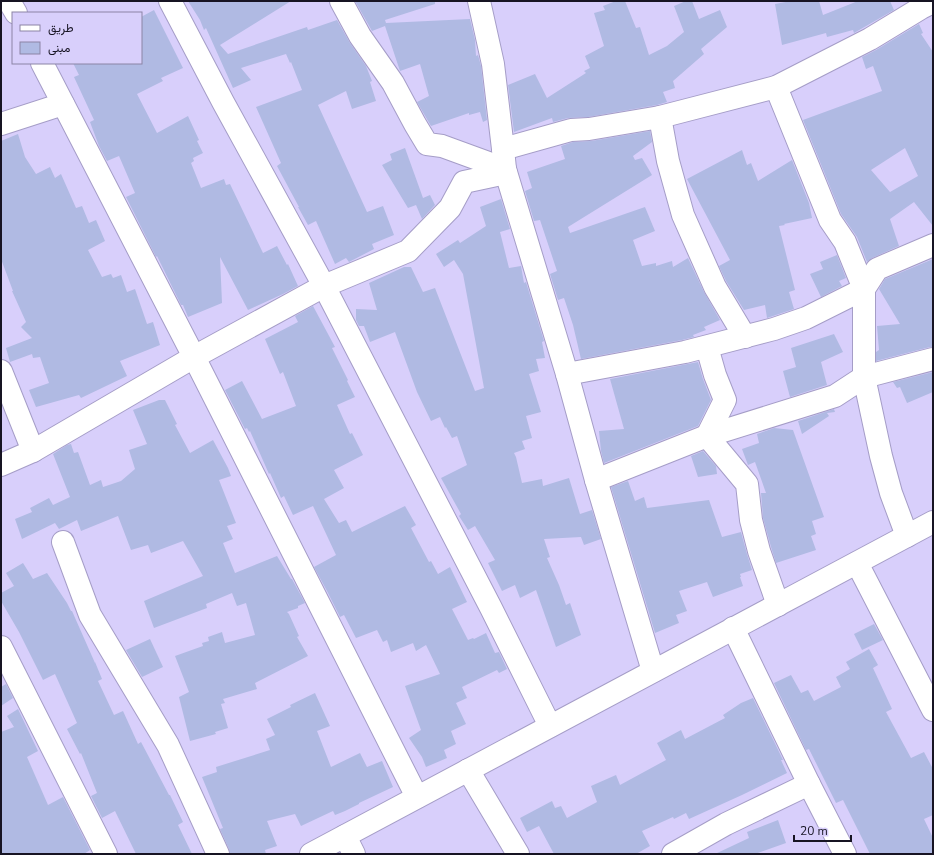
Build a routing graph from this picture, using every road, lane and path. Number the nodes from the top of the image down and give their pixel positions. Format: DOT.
graph roads {
  1 [pos="9,1"];
  2 [pos="170,1"];
  3 [pos="341,1"];
  4 [pos="479,1"];
  5 [pos="933,2"];
  6 [pos="15,12"];
  7 [pos="42,64"];
  8 [pos="776,88"];
  9 [pos="62,104"];
  10 [pos="660,117"];
  11 [pos="1,124"];
  12 [pos="505,164"];
  13 [pos="933,245"];
  14 [pos="324,286"];
  15 [pos="864,290"];
  16 [pos="745,337"];
  17 [pos="707,347"];
  18 [pos="194,357"];
  19 [pos="933,359"];
  20 [pos="1,371"];
  21 [pos="567,374"];
  22 [pos="864,378"];
  23 [pos="707,436"];
  24 [pos="33,450"];
  25 [pos="1,465"];
  26 [pos="596,480"];
  27 [pos="933,522"];
  28 [pos="907,536"];
  29 [pos="63,542"];
  30 [pos="857,563"];
  31 [pos="778,605"];
  32 [pos="733,628"];
  33 [pos="1,648"];
  34 [pos="653,671"];
  35 [pos="933,710"];
  36 [pos="550,726"];
  37 [pos="468,770"];
  38 [pos="809,784"];
  39 [pos="417,797"];
  40 [pos="350,845"];
  41 [pos="106,854"];
  42 [pos="218,854"];
  43 [pos="311,854"];
  44 [pos="518,854"];
  45 [pos="674,854"];
  46 [pos="845,854"];
  1 -- 6 [label="street"];
  2 -- 14 [label="street"];
  3 -- 12 [label="street"];
  4 -- 12 [label="street"];
  5 -- 8 [label="street"];
  7 -- 9 [label="street"];
  8 -- 10 [label="street"];
  8 -- 15 [label="street"];
  9 -- 11 [label="street"];
  9 -- 18 [label="street"];
  10 -- 12 [label="street"];
  10 -- 16 [label="street"];
  12 -- 14 [label="street"];
  12 -- 21 [label="street"];
  13 -- 15 [label="street"];
  14 -- 18 [label="street"];
  14 -- 36 [label="street"];
  15 -- 16 [label="street"];
  15 -- 22 [label="street"];
  16 -- 17 [label="street"];
  17 -- 21 [label="street"];
  17 -- 23 [label="street"];
  18 -- 24 [label="street"];
  18 -- 39 [label="street"];
  19 -- 22 [label="street"];
  20 -- 24 [label="street"];
  21 -- 26 [label="street"];
  22 -- 23 [label="street"];
  22 -- 28 [label="street"];
  23 -- 26 [label="street"];
  23 -- 31 [label="street"];
  24 -- 25 [label="street"];
  26 -- 34 [label="street"];
  27 -- 28 [label="street"];
  28 -- 30 [label="street"];
  29 -- 42 [label="street"];
  30 -- 31 [label="street"];
  30 -- 35 [label="street"];
  31 -- 32 [label="street"];
  32 -- 34 [label="street"];
  32 -- 38 [label="street"];
  33 -- 41 [label="street"];
  34 -- 36 [label="street"];
  36 -- 37 [label="street"];
  37 -- 39 [label="street"];
  37 -- 44 [label="street"];
  38 -- 45 [label="street"];
  38 -- 46 [label="street"];
  39 -- 40 [label="street"];
  40 -- 43 [label="street"];
}
